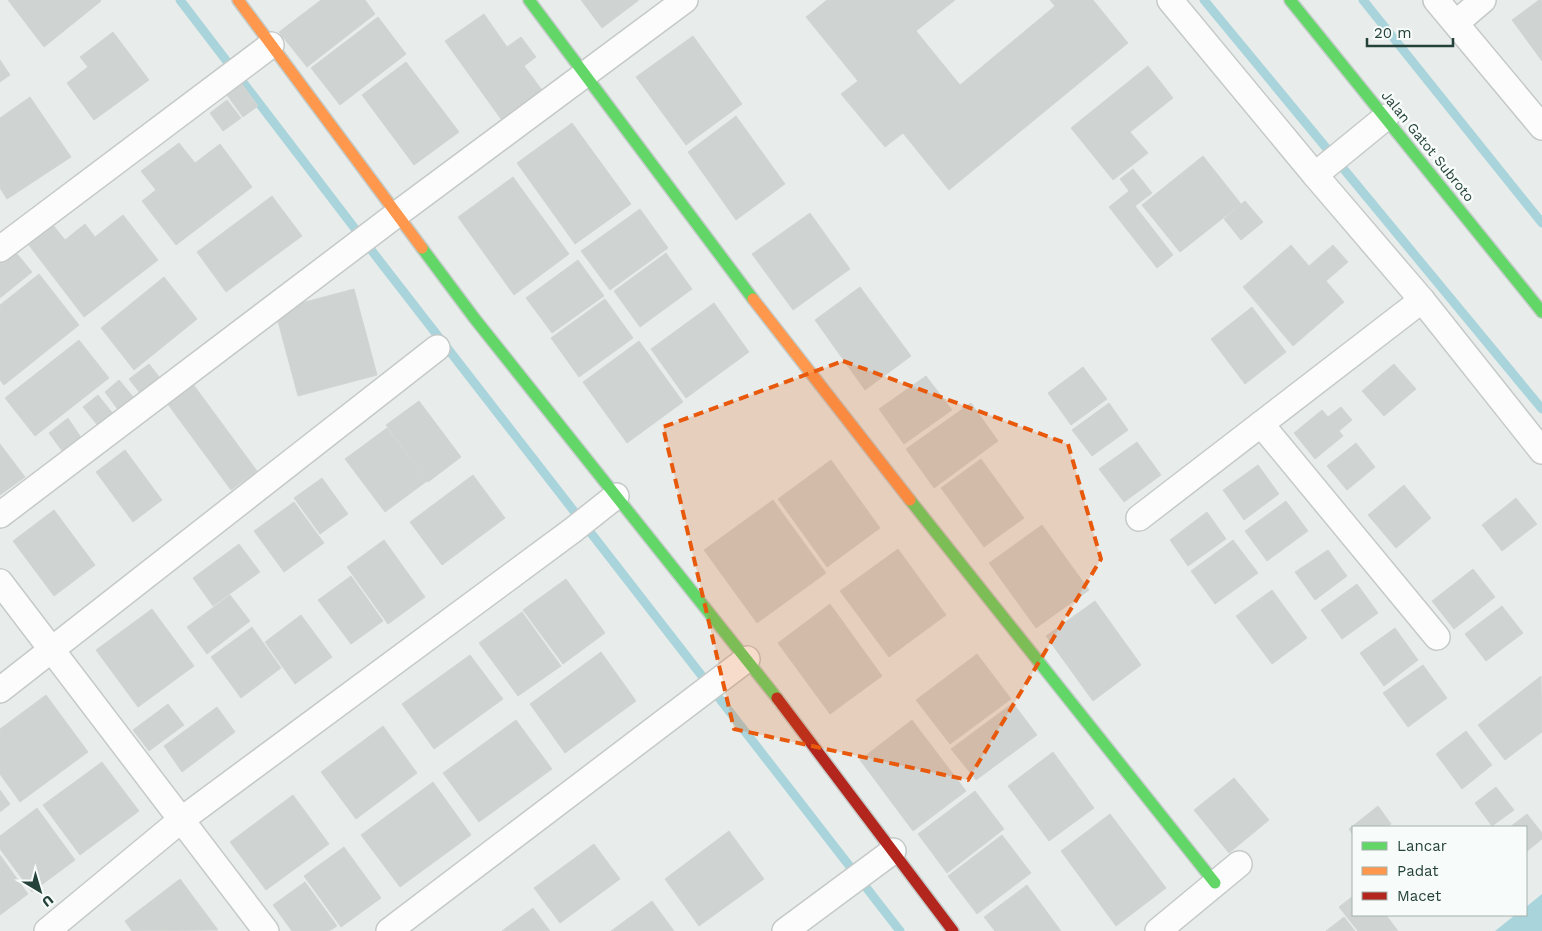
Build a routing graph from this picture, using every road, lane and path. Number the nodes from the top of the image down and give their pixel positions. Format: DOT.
graph roads {
  1 [pos="238,0"];
  2 [pos="529,0"];
  3 [pos="685,0"];
  4 [pos="1170,0"];
  5 [pos="1290,0"];
  6 [pos="1436,0"];
  7 [pos="1483,0"];
  8 [pos="1456,23"];
  9 [pos="271,45"];
  10 [pos="584,76"];
  11 [pos="1386,117"];
  12 [pos="1542,127"];
  13 [pos="1320,170"];
  14 [pos="397,214"];
  15 [pos="0,249"];
  16 [pos="1422,300"];
  17 [pos="1539,302"];
  18 [pos="437,348"];
  19 [pos="1261,424"];
  20 [pos="1542,451"];
  21 [pos="607,503"];
  22 [pos="0,515"];
  23 [pos="1139,518"];
  24 [pos="0,582"];
  25 [pos="1437,638"];
  26 [pos="52,649"];
  27 [pos="747,659"];
  28 [pos="0,690"];
  29 [pos="181,820"];
  30 [pos="893,851"];
  31 [pos="1239,864"];
  32 [pos="1215,883"];
  33 [pos="47,931"];
  34 [pos="266,931"];
  35 [pos="389,931"];
  36 [pos="785,931"];
  37 [pos="953,931"];
  38 [pos="1158,931"];
  1 -- 9 [label="street"];
  2 -- 10 [label="street"];
  3 -- 10 [label="street"];
  4 -- 13 [label="street"];
  5 -- 11 [label="street, Jalan Gatot Subroto"];
  6 -- 8 [label="street"];
  7 -- 8 [label="street"];
  8 -- 12 [label="street"];
  9 -- 14 [label="street"];
  9 -- 15 [label="street"];
  10 -- 14 [label="street"];
  10 -- 32 [label="street"];
  11 -- 13 [label="street"];
  11 -- 17 [label="street, Jalan Gatot Subroto"];
  13 -- 16 [label="street"];
  14 -- 21 [label="street"];
  14 -- 22 [label="street"];
  16 -- 19 [label="street"];
  16 -- 20 [label="street"];
  18 -- 26 [label="street"];
  19 -- 23 [label="street"];
  19 -- 25 [label="street"];
  21 -- 27 [label="street"];
  21 -- 29 [label="street"];
  24 -- 26 [label="street"];
  26 -- 28 [label="street"];
  26 -- 29 [label="street"];
  27 -- 30 [label="street"];
  27 -- 35 [label="street"];
  29 -- 33 [label="street"];
  29 -- 34 [label="street"];
  30 -- 36 [label="street"];
  30 -- 37 [label="street"];
  31 -- 32 [label="street"];
  32 -- 38 [label="street"];
}
